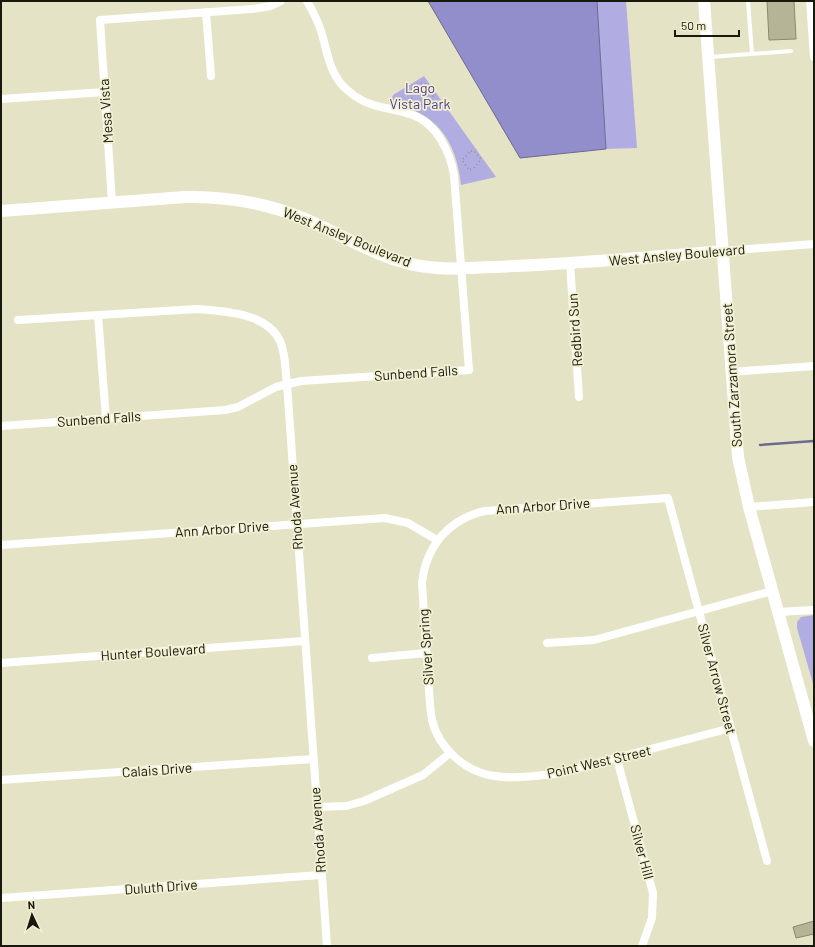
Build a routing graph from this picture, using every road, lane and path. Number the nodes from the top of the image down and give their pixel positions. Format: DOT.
graph roads {
  1 [pos="281,1"];
  2 [pos="307,1"];
  3 [pos="704,1"];
  4 [pos="748,1"];
  5 [pos="810,1"];
  6 [pos="206,12"];
  7 [pos="791,50"];
  8 [pos="752,54"];
  9 [pos="708,57"];
  10 [pos="814,57"];
  11 [pos="211,76"];
  12 [pos="105,92"];
  13 [pos="1,99"];
  14 [pos="420,105"];
  15 [pos="418,109"];
  16 [pos="462,161"];
  17 [pos="112,202"];
  18 [pos="1,211"];
  19 [pos="814,244"];
  20 [pos="722,251"];
  21 [pos="570,264"];
  22 [pos="460,268"];
  23 [pos="98,315"];
  24 [pos="18,320"];
  25 [pos="814,366"];
  26 [pos="731,372"];
  27 [pos="287,384"];
  28 [pos="579,397"];
  29 [pos="106,419"];
  30 [pos="1,426"];
  31 [pos="668,498"];
  32 [pos="814,502"];
  33 [pos="749,507"];
  34 [pos="296,524"];
  35 [pos="437,540"];
  36 [pos="1,545"];
  37 [pos="772,591"];
  38 [pos="814,610"];
  39 [pos="699,611"];
  40 [pos="778,612"];
  41 [pos="304,641"];
  42 [pos="547,643"];
  43 [pos="426,653"];
  44 [pos="372,658"];
  45 [pos="1,663"];
  46 [pos="730,728"];
  47 [pos="814,741"];
  48 [pos="450,753"];
  49 [pos="313,759"];
  50 [pos="617,759"];
  51 [pos="1,780"];
  52 [pos="317,807"];
  53 [pos="767,861"];
  54 [pos="321,875"];
  55 [pos="1,898"];
  56 [pos="327,946"];
  57 [pos="642,946"];
  1 -- 6 [label="street"];
  2 -- 22 [label="street, Sunbend Falls"];
  3 -- 9 [label="main road, South Zarzamora Street"];
  4 -- 8 [label="lane"];
  5 -- 10 [label="street"];
  6 -- 11 [label="street"];
  6 -- 12 [label="street, Mesa Vista"];
  7 -- 8 [label="lane"];
  8 -- 9 [label="lane"];
  9 -- 20 [label="main road, South Zarzamora Street"];
  12 -- 13 [label="street"];
  12 -- 17 [label="street, Mesa Vista"];
  14 -- 14 [label="path"];
  14 -- 15 [label="path"];
  16 -- 16 [label="path"];
  17 -- 18 [label="main road, West Ansley Boulevard"];
  17 -- 22 [label="main road, West Ansley Boulevard"];
  19 -- 20 [label="street, West Ansley Boulevard"];
  20 -- 21 [label="main road, West Ansley Boulevard"];
  20 -- 26 [label="main road, South Zarzamora Street"];
  21 -- 22 [label="main road, West Ansley Boulevard"];
  21 -- 28 [label="street, Redbird Sun"];
  22 -- 27 [label="street, Sunbend Falls"];
  23 -- 24 [label="street, Rhoda Avenue"];
  23 -- 27 [label="street, Rhoda Avenue"];
  23 -- 29 [label="street"];
  25 -- 26 [label="street"];
  26 -- 33 [label="main road, South Zarzamora Street"];
  27 -- 29 [label="street, Sunbend Falls"];
  27 -- 34 [label="street, Rhoda Avenue"];
  29 -- 30 [label="street, Sunbend Falls"];
  31 -- 35 [label="street, Ann Arbor Drive"];
  31 -- 39 [label="street, Silver Arrow Street"];
  32 -- 33 [label="street"];
  33 -- 37 [label="main road, South Zarzamora Street"];
  34 -- 35 [label="street, Ann Arbor Drive"];
  34 -- 36 [label="street, Ann Arbor Drive"];
  34 -- 41 [label="street, Rhoda Avenue"];
  35 -- 43 [label="street, Silver Spring"];
  37 -- 39 [label="street"];
  37 -- 40 [label="main road, South Zarzamora Street"];
  38 -- 40 [label="street"];
  39 -- 42 [label="street"];
  39 -- 46 [label="street, Silver Arrow Street"];
  40 -- 47 [label="main road, South Zarzamora Street"];
  41 -- 45 [label="street, Hunter Boulevard"];
  41 -- 49 [label="street, Rhoda Avenue"];
  43 -- 44 [label="street"];
  43 -- 48 [label="street, Silver Spring"];
  46 -- 50 [label="street, Point West Street"];
  46 -- 53 [label="street, Silver Arrow Street"];
  48 -- 50 [label="street, Point West Street"];
  48 -- 52 [label="street"];
  49 -- 51 [label="street, Calais Drive"];
  49 -- 52 [label="street, Rhoda Avenue"];
  50 -- 57 [label="street, Silver Hill"];
  52 -- 54 [label="street, Rhoda Avenue"];
  54 -- 55 [label="street, Duluth Drive"];
  54 -- 56 [label="street, Rhoda Avenue"];
}
